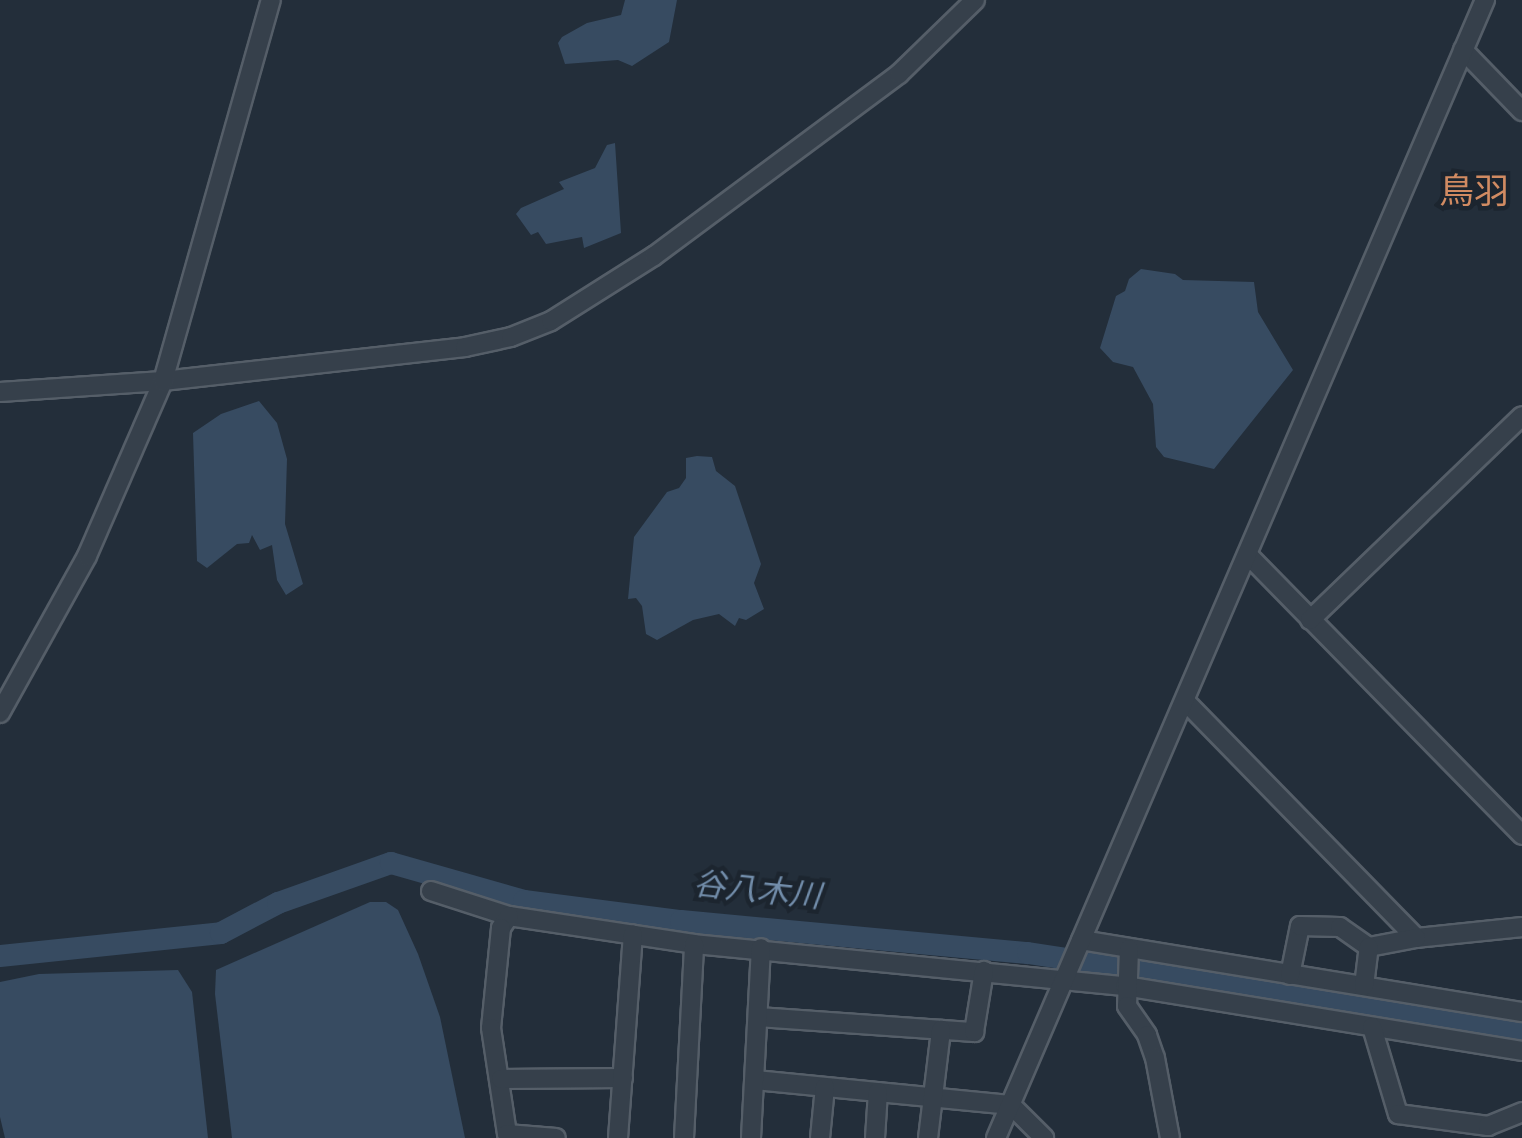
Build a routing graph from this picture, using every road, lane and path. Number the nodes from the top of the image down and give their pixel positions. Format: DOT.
graph roads {
  1 [pos="271,0"];
  2 [pos="975,0"];
  3 [pos="1484,0"];
  4 [pos="1463,50"];
  5 [pos="1522,111"];
  6 [pos="163,381"];
  7 [pos="0,392"];
  8 [pos="1522,416"];
  9 [pos="1248,554"];
  10 [pos="1310,620"];
  11 [pos="1185,701"];
  12 [pos="0,713"];
  13 [pos="1522,836"];
  14 [pos="432,891"];
  15 [pos="509,916"];
  16 [pos="1522,927"];
  17 [pos="633,935"];
  18 [pos="1416,938"];
  19 [pos="1081,940"];
  20 [pos="694,944"];
  21 [pos="1369,947"];
  22 [pos="761,948"];
  23 [pos="1129,949"];
  24 [pos="984,971"];
  25 [pos="1290,975"];
  26 [pos="1066,980"];
  27 [pos="1125,986"];
  28 [pos="1364,986"];
  29 [pos="1522,1012"];
  30 [pos="758,1017"];
  31 [pos="1372,1026"];
  32 [pos="941,1030"];
  33 [pos="1522,1052"];
  34 [pos="623,1078"];
  35 [pos="502,1079"];
  36 [pos="755,1080"];
  37 [pos="826,1087"];
  38 [pos="878,1092"];
  39 [pos="933,1097"];
  40 [pos="1011,1104"];
  41 [pos="1522,1112"];
  42 [pos="1487,1132"];
  43 [pos="556,1138"];
  44 [pos="618,1138"];
  45 [pos="684,1138"];
  46 [pos="750,1138"];
  47 [pos="820,1138"];
  48 [pos="875,1138"];
  49 [pos="928,1138"];
  50 [pos="996,1138"];
  51 [pos="1044,1138"];
  52 [pos="1170,1138"];
  1 -- 6 [label="street"];
  2 -- 6 [label="street"];
  3 -- 4 [label="street"];
  4 -- 5 [label="street"];
  4 -- 9 [label="street"];
  6 -- 7 [label="street"];
  6 -- 12 [label="street"];
  8 -- 10 [label="street"];
  9 -- 10 [label="street"];
  9 -- 11 [label="street"];
  10 -- 13 [label="street"];
  11 -- 18 [label="street"];
  11 -- 19 [label="street"];
  14 -- 15 [label="street"];
  15 -- 17 [label="street"];
  15 -- 35 [label="street"];
  16 -- 18 [label="street"];
  17 -- 20 [label="street"];
  17 -- 34 [label="street"];
  18 -- 21 [label="street"];
  19 -- 23 [label="street"];
  19 -- 26 [label="street"];
  20 -- 22 [label="street"];
  20 -- 45 [label="street"];
  21 -- 25 [label="street"];
  21 -- 28 [label="street"];
  22 -- 24 [label="street"];
  22 -- 30 [label="street"];
  23 -- 25 [label="street"];
  23 -- 27 [label="street"];
  24 -- 26 [label="street"];
  24 -- 32 [label="street"];
  25 -- 28 [label="street"];
  26 -- 27 [label="street"];
  26 -- 40 [label="street"];
  27 -- 31 [label="street"];
  27 -- 52 [label="street"];
  28 -- 29 [label="street"];
  30 -- 32 [label="street"];
  30 -- 36 [label="street"];
  31 -- 33 [label="street"];
  31 -- 42 [label="street"];
  32 -- 39 [label="street"];
  34 -- 35 [label="street"];
  34 -- 44 [label="street"];
  35 -- 43 [label="street"];
  36 -- 37 [label="street"];
  36 -- 46 [label="street"];
  37 -- 38 [label="street"];
  37 -- 47 [label="street"];
  38 -- 39 [label="street"];
  38 -- 48 [label="street"];
  39 -- 40 [label="street"];
  39 -- 49 [label="street"];
  40 -- 50 [label="street"];
  40 -- 51 [label="street"];
  41 -- 42 [label="street"];
}
